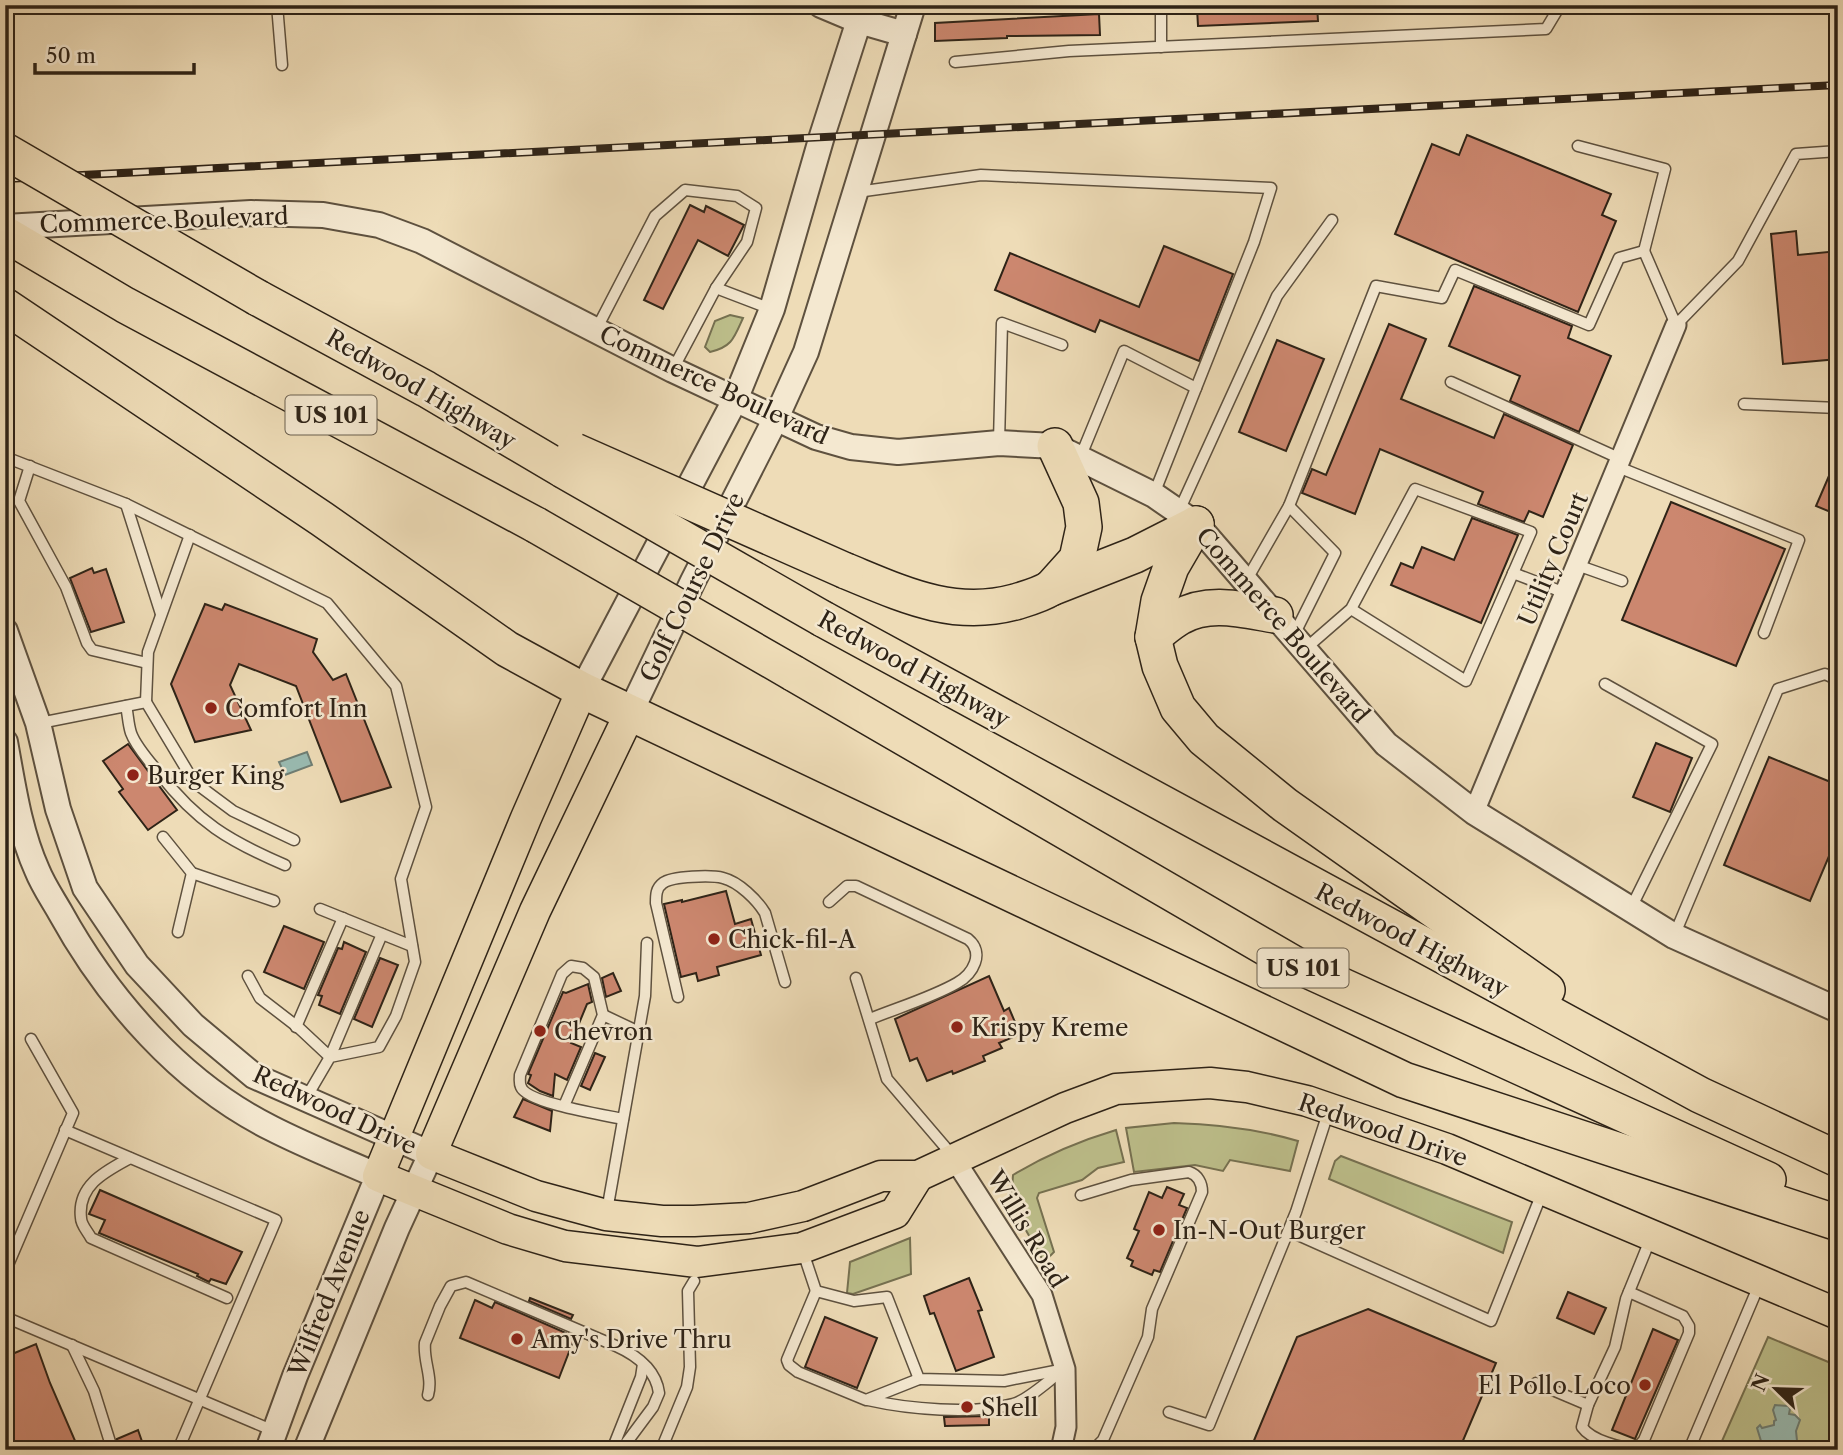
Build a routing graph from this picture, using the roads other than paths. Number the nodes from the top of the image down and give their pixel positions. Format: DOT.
graph roads {
  1 [pos="277,5"];
  2 [pos="821,5"];
  3 [pos="913,5"];
  4 [pos="1161,5"];
  5 [pos="1558,5"];
  6 [pos="862,13"];
  7 [pos="904,34"];
  8 [pos="1161,47"];
  9 [pos="955,62"];
  10 [pos="282,65"];
  11 [pos="1578,146"];
  12 [pos="5,151"];
  13 [pos="1838,151"];
  14 [pos="856,192"];
  15 [pos="1332,220"];
  16 [pos="5,228"];
  17 [pos="5,234"];
  18 [pos="1644,251"];
  19 [pos="716,288"];
  20 [pos="772,309"];
  21 [pos="12,310"];
  22 [pos="1676,325"];
  23 [pos="596,330"];
  24 [pos="1062,345"];
  25 [pos="673,370"];
  26 [pos="1451,382"];
  27 [pos="1196,388"];
  28 [pos="735,400"];
  29 [pos="1744,404"];
  30 [pos="1838,408"];
  31 [pos="776,418"];
  32 [pos="999,443"];
  33 [pos="1067,452"];
  34 [pos="5,457"];
  35 [pos="569,461"];
  36 [pos="1619,463"];
  37 [pos="30,466"];
  38 [pos="1153,495"];
  39 [pos="126,504"];
  40 [pos="1289,506"];
  41 [pos="1187,518"];
  42 [pos="190,535"];
  43 [pos="1577,565"];
  44 [pos="1513,573"];
  45 [pos="1245,581"];
  46 [pos="1622,581"];
  47 [pos="1051,588"];
  48 [pos="1565,593"];
  49 [pos="1350,609"];
  50 [pos="161,614"];
  51 [pos="5,631"];
  52 [pos="1764,633"];
  53 [pos="1291,634"];
  54 [pos="1153,637"];
  55 [pos="148,663"];
  56 [pos="1838,680"];
  57 [pos="1605,684"];
  58 [pos="582,690"];
  59 [pos="146,702"];
  60 [pos="126,706"];
  61 [pos="630,713"];
  62 [pos="38,723"];
  63 [pos="5,732"];
  64 [pos="5,742"];
  65 [pos="1474,812"];
  66 [pos="163,837"];
  67 [pos="294,841"];
  68 [pos="285,865"];
  69 [pos="192,873"];
  70 [pos="274,901"];
  71 [pos="829,902"];
  72 [pos="320,909"];
  73 [pos="1630,910"];
  74 [pos="343,918"];
  75 [pos="177,932"];
  76 [pos="382,934"];
  77 [pos="1674,936"];
  78 [pos="646,943"];
  79 [pos="412,946"];
  80 [pos="137,965"];
  81 [pos="248,976"];
  82 [pos="856,978"];
  83 [pos="785,982"];
  84 [pos="107,986"];
  85 [pos="678,997"];
  86 [pos="1838,1010"];
  87 [pos="603,1015"];
  88 [pos="870,1019"];
  89 [pos="296,1027"];
  90 [pos="639,1032"];
  91 [pos="31,1039"];
  92 [pos="330,1057"];
  93 [pos="1700,1095"];
  94 [pos="305,1098"];
  95 [pos="564,1106"];
  96 [pos="1329,1109"];
  97 [pos="622,1119"];
  98 [pos="65,1130"];
  99 [pos="393,1138"];
  100 [pos="431,1154"];
  101 [pos="130,1158"];
  102 [pos="1838,1159"];
  103 [pos="955,1160"];
  104 [pos="378,1176"];
  105 [pos="918,1176"];
  106 [pos="1544,1190"];
  107 [pos="415,1191"];
  108 [pos="1081,1195"];
  109 [pos="1838,1212"];
  110 [pos="606,1215"];
  111 [pos="1838,1223"];
  112 [pos="1289,1231"];
  113 [pos="1652,1236"];
  114 [pos="802,1248"];
  115 [pos="5,1272"];
  116 [pos="694,1280"];
  117 [pos="1760,1282"];
  118 [pos="816,1291"];
  119 [pos="1629,1292"];
  120 [pos="227,1298"];
  121 [pos="1838,1314"];
  122 [pos="5,1317"];
  123 [pos="72,1345"];
  124 [pos="643,1364"];
  125 [pos="1065,1369"];
  126 [pos="919,1379"];
  127 [pos="1536,1383"];
  128 [pos="428,1395"];
  129 [pos="200,1399"];
  130 [pos="866,1400"];
  131 [pos="1588,1405"];
  132 [pos="1168,1412"];
  133 [pos="271,1440"];
  134 [pos="110,1442"];
  135 [pos="178,1450"];
  136 [pos="306,1450"];
  137 [pos="612,1450"];
  138 [pos="621,1450"];
  139 [pos="661,1450"];
  140 [pos="1061,1450"];
  141 [pos="1093,1450"];
  142 [pos="1689,1450"];
  1 -- 10 [label="lane"];
  2 -- 6 [label="street"];
  3 -- 7 [label="street, Golf Course Drive"];
  4 -- 8 [label="lane"];
  5 -- 8 [label="lane"];
  6 -- 7 [label="street"];
  6 -- 20 [label="street, Golf Course Drive"];
  7 -- 14 [label="street, Golf Course Drive"];
  8 -- 9 [label="lane"];
  11 -- 18 [label="lane"];
  12 -- 35 [label="highway, Redwood Highway / US 101, bridge"];
  13 -- 22 [label="lane"];
  14 -- 27 [label="lane"];
  14 -- 31 [label="street, Golf Course Drive"];
  15 -- 41 [label="lane"];
  16 -- 23 [label="street, Commerce Boulevard"];
  17 -- 109 [label="highway, US 101, bridge"];
  18 -- 22 [label="lane"];
  18 -- 40 [label="lane"];
  19 -- 20 [label="lane"];
  19 -- 23 [label="lane"];
  19 -- 25 [label="lane"];
  20 -- 28 [label="street, Golf Course Drive"];
  21 -- 58 [label="highway"];
  22 -- 36 [label="street, Utility Court"];
  23 -- 25 [label="street, Commerce Boulevard"];
  24 -- 32 [label="lane"];
  25 -- 28 [label="street, Commerce Boulevard"];
  26 -- 36 [label="lane"];
  27 -- 33 [label="lane"];
  27 -- 38 [label="lane"];
  28 -- 31 [label="street, Commerce Boulevard"];
  28 -- 58 [label="street, Golf Course Drive"];
  29 -- 30 [label="lane"];
  31 -- 32 [label="street, Commerce Boulevard"];
  31 -- 61 [label="street, Golf Course Drive"];
  32 -- 33 [label="street, Commerce Boulevard"];
  33 -- 38 [label="street, Commerce Boulevard"];
  33 -- 47 [label="highway"];
  34 -- 37 [label="lane"];
  35 -- 47 [label="highway, bridge"];
  35 -- 93 [label="highway, Redwood Highway / US 101, bridge"];
  36 -- 43 [label="street, Utility Court"];
  36 -- 52 [label="lane"];
  37 -- 39 [label="lane"];
  37 -- 55 [label="lane"];
  38 -- 41 [label="street, Commerce Boulevard"];
  39 -- 42 [label="lane"];
  39 -- 50 [label="lane"];
  40 -- 45 [label="lane"];
  40 -- 53 [label="lane"];
  41 -- 45 [label="street, Commerce Boulevard"];
  41 -- 47 [label="highway"];
  41 -- 54 [label="highway"];
  42 -- 50 [label="lane"];
  42 -- 79 [label="lane"];
  43 -- 46 [label="lane"];
  43 -- 48 [label="street, Utility Court"];
  44 -- 48 [label="lane"];
  44 -- 49 [label="lane"];
  44 -- 49 [label="lane"];
  45 -- 53 [label="street, Commerce Boulevard"];
  48 -- 65 [label="street, Utility Court"];
  49 -- 53 [label="lane"];
  50 -- 55 [label="lane"];
  51 -- 62 [label="street, Redwood Drive"];
  53 -- 54 [label="highway"];
  53 -- 65 [label="street, Commerce Boulevard"];
  54 -- 93 [label="highway"];
  55 -- 59 [label="lane"];
  56 -- 77 [label="lane"];
  57 -- 73 [label="lane"];
  58 -- 61 [label="highway"];
  58 -- 99 [label="main road, Golf Course Drive"];
  59 -- 60 [label="lane"];
  59 -- 67 [label="lane"];
  60 -- 62 [label="lane"];
  60 -- 68 [label="lane"];
  61 -- 100 [label="main road, Golf Course Drive"];
  61 -- 111 [label="highway"];
  62 -- 63 [label="street"];
  62 -- 80 [label="street, Redwood Drive"];
  64 -- 84 [label="street, Redwood Drive"];
  65 -- 73 [label="street, Commerce Boulevard"];
  66 -- 69 [label="lane"];
  69 -- 70 [label="lane"];
  69 -- 75 [label="lane"];
  71 -- 88 [label="lane"];
  72 -- 74 [label="lane"];
  73 -- 77 [label="street, Commerce Boulevard"];
  74 -- 76 [label="lane"];
  74 -- 89 [label="lane"];
  76 -- 79 [label="lane"];
  76 -- 92 [label="lane"];
  77 -- 86 [label="street, Commerce Boulevard"];
  78 -- 90 [label="lane"];
  79 -- 92 [label="lane"];
  80 -- 84 [label="street"];
  80 -- 94 [label="street, Redwood Drive"];
  81 -- 89 [label="lane"];
  82 -- 88 [label="lane"];
  83 -- 85 [label="lane"];
  84 -- 104 [label="street, Redwood Drive"];
  87 -- 90 [label="lane"];
  87 -- 95 [label="lane"];
  87 -- 95 [label="lane"];
  88 -- 103 [label="lane"];
  89 -- 92 [label="lane"];
  90 -- 97 [label="lane"];
  91 -- 98 [label="lane"];
  92 -- 94 [label="lane"];
  93 -- 102 [label="highway, Redwood Highway / US 101"];
  94 -- 99 [label="street, Redwood Drive"];
  95 -- 97 [label="lane"];
  96 -- 103 [label="main road, Redwood Drive"];
  96 -- 106 [label="main road, Redwood Drive"];
  96 -- 112 [label="lane"];
  97 -- 110 [label="lane"];
  98 -- 101 [label="lane"];
  98 -- 115 [label="lane"];
  99 -- 100 [label="street, Redwood Drive"];
  99 -- 104 [label="main road, Wilfred Avenue"];
  100 -- 107 [label="street, Wilfred Avenue"];
  100 -- 110 [label="main road, Redwood Drive"];
  101 -- 120 [label="lane"];
  101 -- 129 [label="lane"];
  103 -- 105 [label="main road, Redwood Drive"];
  103 -- 125 [label="street, Willis Road"];
  104 -- 107 [label="main road, Redwood Drive"];
  104 -- 133 [label="street, Wilfred Avenue"];
  105 -- 110 [label="main road, Redwood Drive"];
  105 -- 114 [label="main road, Redwood Drive"];
  106 -- 112 [label="lane"];
  106 -- 113 [label="main road, Redwood Drive"];
  107 -- 114 [label="main road, Redwood Drive"];
  107 -- 136 [label="street, Wilfred Avenue"];
  108 -- 141 [label="lane"];
  112 -- 132 [label="lane"];
  113 -- 117 [label="main road, Redwood Drive"];
  113 -- 119 [label="lane"];
  114 -- 118 [label="lane"];
  116 -- 139 [label="lane"];
  117 -- 121 [label="main road, Redwood Drive"];
  117 -- 142 [label="lane"];
  118 -- 126 [label="lane"];
  118 -- 130 [label="lane"];
  119 -- 131 [label="lane"];
  119 -- 131 [label="lane"];
  122 -- 123 [label="lane"];
  123 -- 129 [label="lane"];
  123 -- 134 [label="lane"];
  124 -- 128 [label="lane"];
  124 -- 137 [label="lane"];
  124 -- 138 [label="lane"];
  125 -- 126 [label="lane"];
  125 -- 130 [label="lane"];
  125 -- 140 [label="street, Willis Road"];
  126 -- 130 [label="lane"];
  127 -- 131 [label="lane"];
  129 -- 133 [label="lane"];
  129 -- 135 [label="lane"];
}
